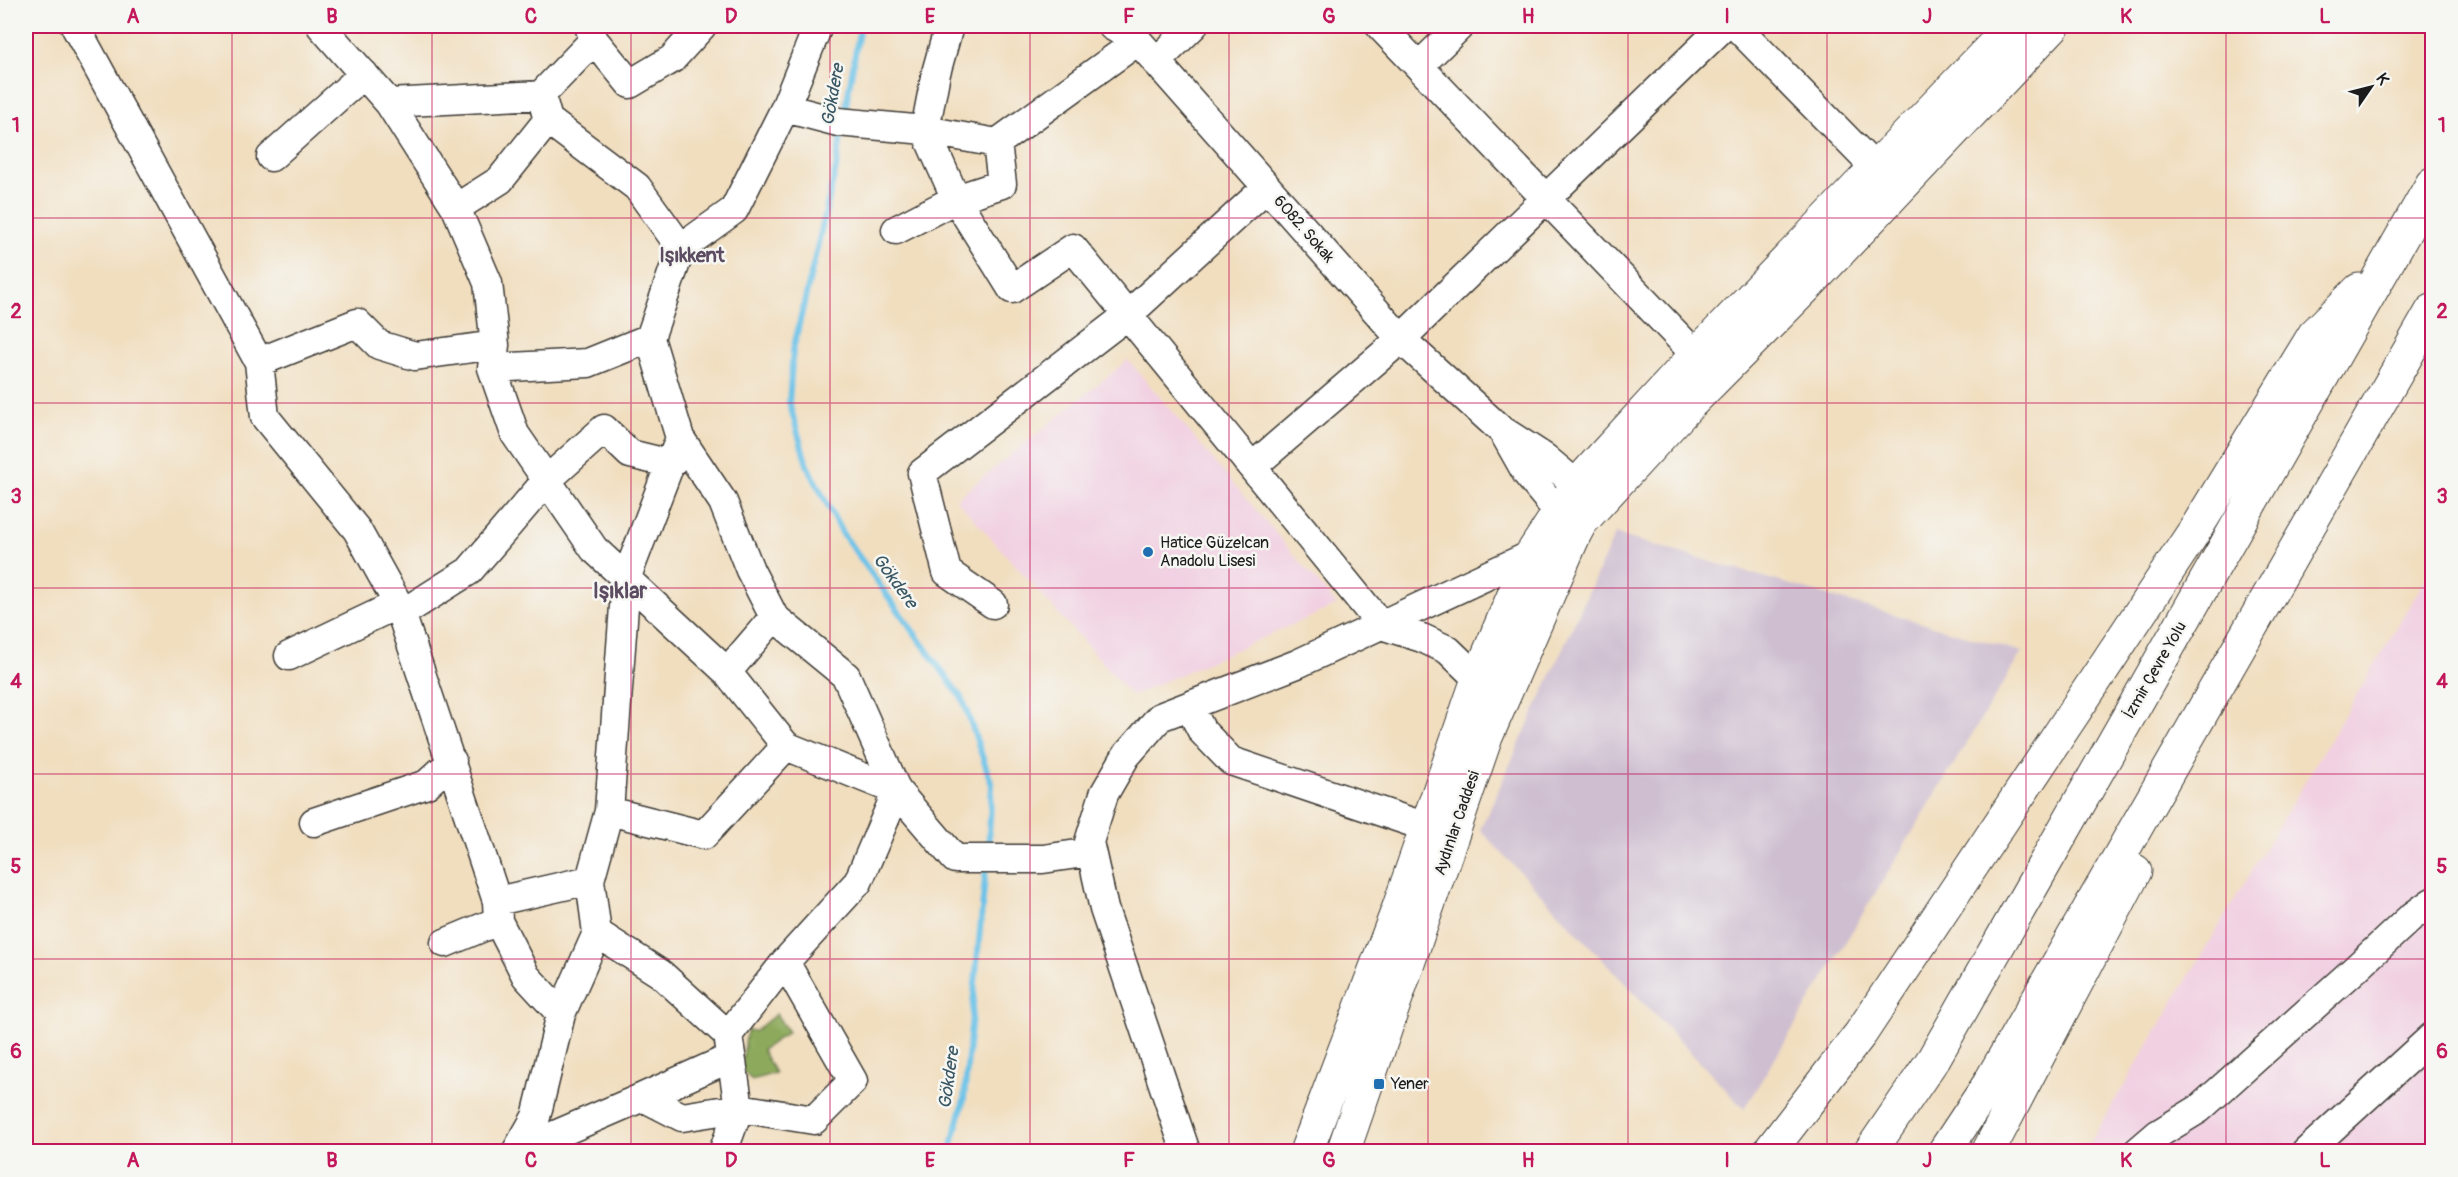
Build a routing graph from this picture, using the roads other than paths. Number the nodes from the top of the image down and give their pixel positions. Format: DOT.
graph roads {
  1 [pos="75,26"];
  2 [pos="321,26"];
  3 [pos="702,26"];
  4 [pos="818,26"];
  5 [pos="949,26"];
  6 [pos="1112,26"];
  7 [pos="1193,26"];
  8 [pos="1380,26"];
  9 [pos="1460,26"];
  10 [pos="1724,26"];
  11 [pos="1736,26"];
  12 [pos="2012,26"];
  13 [pos="2054,26"];
  14 [pos="592,33"];
  15 [pos="1138,41"];
  16 [pos="1156,62"];
  17 [pos="1419,66"];
  18 [pos="364,74"];
  19 [pos="389,102"];
  20 [pos="545,108"];
  21 [pos="785,108"];
  22 [pos="925,130"];
  23 [pos="997,142"];
  24 [pos="271,157"];
  25 [pos="1875,168"];
  26 [pos="2433,184"];
  27 [pos="1267,187"];
  28 [pos="1548,198"];
  29 [pos="957,200"];
  30 [pos="456,208"];
  31 [pos="896,230"];
  32 [pos="681,248"];
  33 [pos="2390,259"];
  34 [pos="2433,310"];
  35 [pos="1129,314"];
  36 [pos="650,338"];
  37 [pos="1401,339"];
  38 [pos="2433,344"];
  39 [pos="1696,355"];
  40 [pos="494,356"];
  41 [pos="259,362"];
  42 [pos="2387,390"];
  43 [pos="1500,429"];
  44 [pos="675,451"];
  45 [pos="1252,467"];
  46 [pos="546,481"];
  47 [pos="1586,496"];
  48 [pos="1566,523"];
  49 [pos="1531,555"];
  50 [pos="626,579"];
  51 [pos="993,604"];
  52 [pos="399,609"];
  53 [pos="774,617"];
  54 [pos="1381,625"];
  55 [pos="289,656"];
  56 [pos="727,672"];
  57 [pos="1478,679"];
  58 [pos="2211,694"];
  59 [pos="1189,706"];
  60 [pos="786,746"];
  61 [pos="452,761"];
  62 [pos="897,791"];
  63 [pos="609,811"];
  64 [pos="314,822"];
  65 [pos="1426,827"];
  66 [pos="1091,852"];
  67 [pos="590,880"];
  68 [pos="2433,883"];
  69 [pos="2421,910"];
  70 [pos="497,911"];
  71 [pos="597,933"];
  72 [pos="445,943"];
  73 [pos="785,962"];
  74 [pos="561,1014"];
  75 [pos="2433,1037"];
  76 [pos="729,1046"];
  77 [pos="643,1097"];
  78 [pos="739,1107"];
  79 [pos="546,1135"];
  80 [pos="516,1152"];
  81 [pos="723,1152"];
  82 [pos="1186,1152"];
  83 [pos="1306,1152"];
  84 [pos="1343,1152"];
  85 [pos="1769,1152"];
  86 [pos="1870,1152"];
  87 [pos="1944,1152"];
  88 [pos="1988,1152"];
  89 [pos="2137,1152"];
  90 [pos="2306,1152"];
  1 -- 41 [label="street"];
  2 -- 18 [label="street"];
  3 -- 14 [label="street"];
  4 -- 21 [label="street"];
  5 -- 22 [label="street"];
  6 -- 15 [label="street, 6082. Sokak"];
  7 -- 16 [label="street"];
  8 -- 17 [label="street"];
  9 -- 17 [label="street"];
  10 -- 28 [label="street"];
  11 -- 25 [label="street"];
  12 -- 25 [label="main road"];
  13 -- 47 [label="main road"];
  14 -- 20 [label="street"];
  15 -- 16 [label="street, 6082. Sokak"];
  15 -- 23 [label="street"];
  16 -- 27 [label="street, 6082. Sokak"];
  17 -- 28 [label="street"];
  18 -- 19 [label="street"];
  18 -- 24 [label="street"];
  19 -- 20 [label="street"];
  19 -- 30 [label="street"];
  20 -- 30 [label="street"];
  20 -- 32 [label="street"];
  21 -- 22 [label="street"];
  21 -- 32 [label="street"];
  22 -- 23 [label="street"];
  22 -- 29 [label="street"];
  23 -- 29 [label="street"];
  25 -- 39 [label="main road"];
  26 -- 33 [label="main road, İzmir Çevre Yolu"];
  27 -- 35 [label="street"];
  27 -- 37 [label="street, 6082. Sokak"];
  28 -- 37 [label="street"];
  28 -- 39 [label="street"];
  29 -- 31 [label="street"];
  29 -- 35 [label="street"];
  30 -- 40 [label="street"];
  32 -- 36 [label="street"];
  33 -- 85 [label="main road"];
  33 -- 86 [label="main road, İzmir Çevre Yolu"];
  34 -- 42 [label="main road"];
  35 -- 45 [label="street"];
  35 -- 51 [label="street"];
  36 -- 40 [label="street"];
  36 -- 44 [label="street"];
  37 -- 43 [label="street, 6082. Sokak"];
  37 -- 45 [label="street"];
  38 -- 42 [label="main road"];
  39 -- 47 [label="main road"];
  40 -- 41 [label="street"];
  40 -- 46 [label="street"];
  41 -- 52 [label="street"];
  42 -- 58 [label="main road"];
  43 -- 47 [label="street"];
  43 -- 48 [label="street"];
  44 -- 46 [label="street"];
  44 -- 50 [label="street"];
  44 -- 53 [label="street"];
  45 -- 54 [label="street"];
  46 -- 50 [label="street"];
  46 -- 52 [label="street"];
  47 -- 48 [label="main road"];
  48 -- 49 [label="main road, Aydınlar Caddesi"];
  48 -- 84 [label="main road, Aydınlar Caddesi"];
  49 -- 54 [label="street"];
  49 -- 57 [label="main road, Aydınlar Caddesi"];
  50 -- 56 [label="street"];
  50 -- 63 [label="street"];
  52 -- 55 [label="street"];
  52 -- 61 [label="street"];
  53 -- 56 [label="street"];
  53 -- 62 [label="street"];
  54 -- 57 [label="street"];
  54 -- 59 [label="street"];
  56 -- 60 [label="street"];
  57 -- 65 [label="main road, Aydınlar Caddesi"];
  58 -- 87 [label="main road"];
  58 -- 88 [label="main road"];
  59 -- 65 [label="street"];
  59 -- 66 [label="street"];
  60 -- 62 [label="street"];
  60 -- 63 [label="street"];
  61 -- 64 [label="street"];
  61 -- 70 [label="street"];
  62 -- 66 [label="street"];
  62 -- 73 [label="street"];
  63 -- 67 [label="street"];
  65 -- 83 [label="main road, Aydınlar Caddesi"];
  66 -- 82 [label="street"];
  67 -- 70 [label="street"];
  67 -- 71 [label="street"];
  68 -- 69 [label="street"];
  69 -- 89 [label="street"];
  70 -- 72 [label="street"];
  70 -- 74 [label="street"];
  71 -- 74 [label="street"];
  71 -- 76 [label="street"];
  73 -- 76 [label="street"];
  73 -- 78 [label="street"];
  74 -- 79 [label="street"];
  75 -- 90 [label="street"];
  76 -- 77 [label="street"];
  76 -- 78 [label="street"];
  77 -- 78 [label="street"];
  77 -- 79 [label="street"];
  78 -- 81 [label="street"];
  79 -- 80 [label="street"];
}
